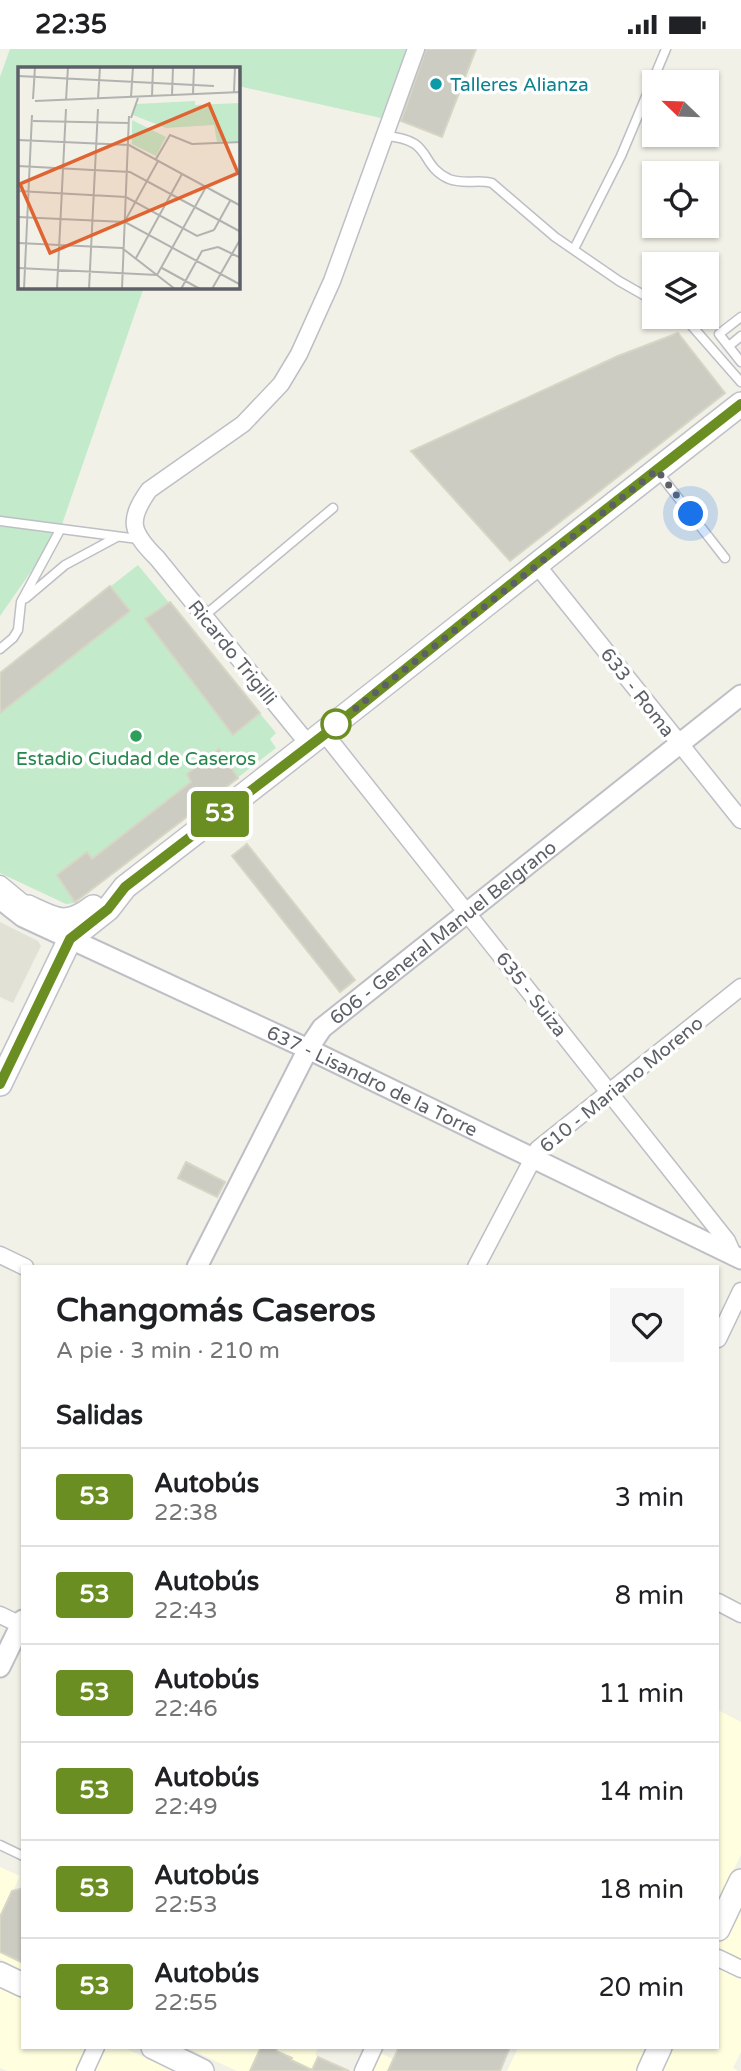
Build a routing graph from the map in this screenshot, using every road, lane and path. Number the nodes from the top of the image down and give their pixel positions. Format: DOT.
graph roads {
  1 [pos="416,49"];
  2 [pos="666,49"];
  3 [pos="384,136"];
  4 [pos="574,249"];
  5 [pos="642,294"];
  6 [pos="741,317"];
  7 [pos="695,329"];
  8 [pos="741,336"];
  9 [pos="730,347"];
  10 [pos="720,357"];
  11 [pos="741,362"];
  12 [pos="741,382"];
  13 [pos="741,404"];
  14 [pos="657,470"];
  15 [pos="333,508"];
  16 [pos="0,521"];
  17 [pos="60,530"];
  18 [pos="117,537"];
  19 [pos="138,539"];
  20 [pos="725,558"];
  21 [pos="536,564"];
  22 [pos="22,602"];
  23 [pos="204,616"];
  24 [pos="0,649"];
  25 [pos="741,695"];
  26 [pos="317,740"];
  27 [pos="679,744"];
  28 [pos="741,820"];
  29 [pos="0,884"];
  30 [pos="125,887"];
  31 [pos="0,898"];
  32 [pos="0,911"];
  33 [pos="25,912"];
  34 [pos="468,912"];
  35 [pos="70,939"];
  36 [pos="741,987"];
  37 [pos="308,1049"];
  38 [pos="2,1076"];
  39 [pos="610,1092"];
  40 [pos="532,1158"];
  41 [pos="0,1255"];
  42 [pos="738,1258"];
  43 [pos="198,1265"];
  44 [pos="477,1265"];
  45 [pos="21,1266"];
  46 [pos="741,1291"];
  47 [pos="719,1337"];
  48 [pos="719,1603"];
  49 [pos="741,1614"];
  50 [pos="0,1615"];
  51 [pos="21,1623"];
  52 [pos="21,1625"];
  53 [pos="0,1667"];
  54 [pos="0,1845"];
  55 [pos="21,1855"];
  56 [pos="741,1881"];
  57 [pos="719,1928"];
  58 [pos="719,1958"];
  59 [pos="741,1969"];
  60 [pos="0,1973"];
  61 [pos="21,1984"];
  62 [pos="95,2049"];
  63 [pos="157,2049"];
  64 [pos="373,2049"];
  65 [pos="659,2049"];
  66 [pos="85,2071"];
  67 [pos="202,2071"];
  68 [pos="363,2071"];
  69 [pos="649,2071"];
  1 -- 3 [label="street"];
  2 -- 4 [label="lane"];
  3 -- 4 [label="lane"];
  3 -- 19 [label="street"];
  4 -- 5 [label="lane"];
  6 -- 9 [label="lane"];
  7 -- 10 [label="lane"];
  8 -- 9 [label="lane"];
  9 -- 10 [label="lane"];
  9 -- 11 [label="lane"];
  10 -- 12 [label="lane"];
  13 -- 14 [label="main road"];
  14 -- 20 [label="lane"];
  14 -- 21 [label="main road"];
  15 -- 23 [label="lane"];
  16 -- 17 [label="lane"];
  17 -- 18 [label="lane"];
  17 -- 22 [label="lane"];
  18 -- 19 [label="lane"];
  18 -- 22 [label="lane"];
  19 -- 23 [label="street, Ricardo Trigilli"];
  21 -- 26 [label="main road"];
  21 -- 27 [label="street, 633 - Roma"];
  22 -- 24 [label="lane"];
  23 -- 26 [label="street, Ricardo Trigilli"];
  25 -- 27 [label="street, 606 - General Manuel Belgrano"];
  26 -- 30 [label="main road"];
  26 -- 34 [label="street, 635 - Suiza"];
  27 -- 28 [label="street, 633 - Roma"];
  27 -- 34 [label="street, 606 - General Manuel Belgrano"];
  29 -- 33 [label="street, 637 - Lisandro de la Torre"];
  30 -- 33 [label="main road"];
  30 -- 35 [label="main road"];
  31 -- 33 [label="street"];
  32 -- 33 [label="street, 637 - Lisandro de la Torre"];
  33 -- 35 [label="street, 637 - Lisandro de la Torre"];
  34 -- 37 [label="street, 606 - General Manuel Belgrano"];
  34 -- 39 [label="street, 635 - Suiza"];
  35 -- 37 [label="street, 637 - Lisandro de la Torre"];
  35 -- 38 [label="main road"];
  36 -- 39 [label="street, 610 - Mariano Moreno"];
  37 -- 40 [label="street, 637 - Lisandro de la Torre"];
  37 -- 43 [label="street, 606 - General Manuel Belgrano"];
  39 -- 40 [label="street, 610 - Mariano Moreno"];
  39 -- 42 [label="street, 635 - Suiza"];
  40 -- 42 [label="street, 637 - Lisandro de la Torre"];
  40 -- 44 [label="street, 610 - Mariano Moreno"];
  41 -- 45 [label="street"];
  46 -- 47 [label="street"];
  48 -- 49 [label="street"];
  50 -- 51 [label="street"];
  52 -- 53 [label="street"];
  54 -- 55 [label="lane"];
  56 -- 57 [label="main road"];
  58 -- 59 [label="street"];
  60 -- 61 [label="main road"];
  62 -- 66 [label="street"];
  63 -- 67 [label="main road"];
  64 -- 68 [label="street"];
  65 -- 69 [label="main road"];
}
